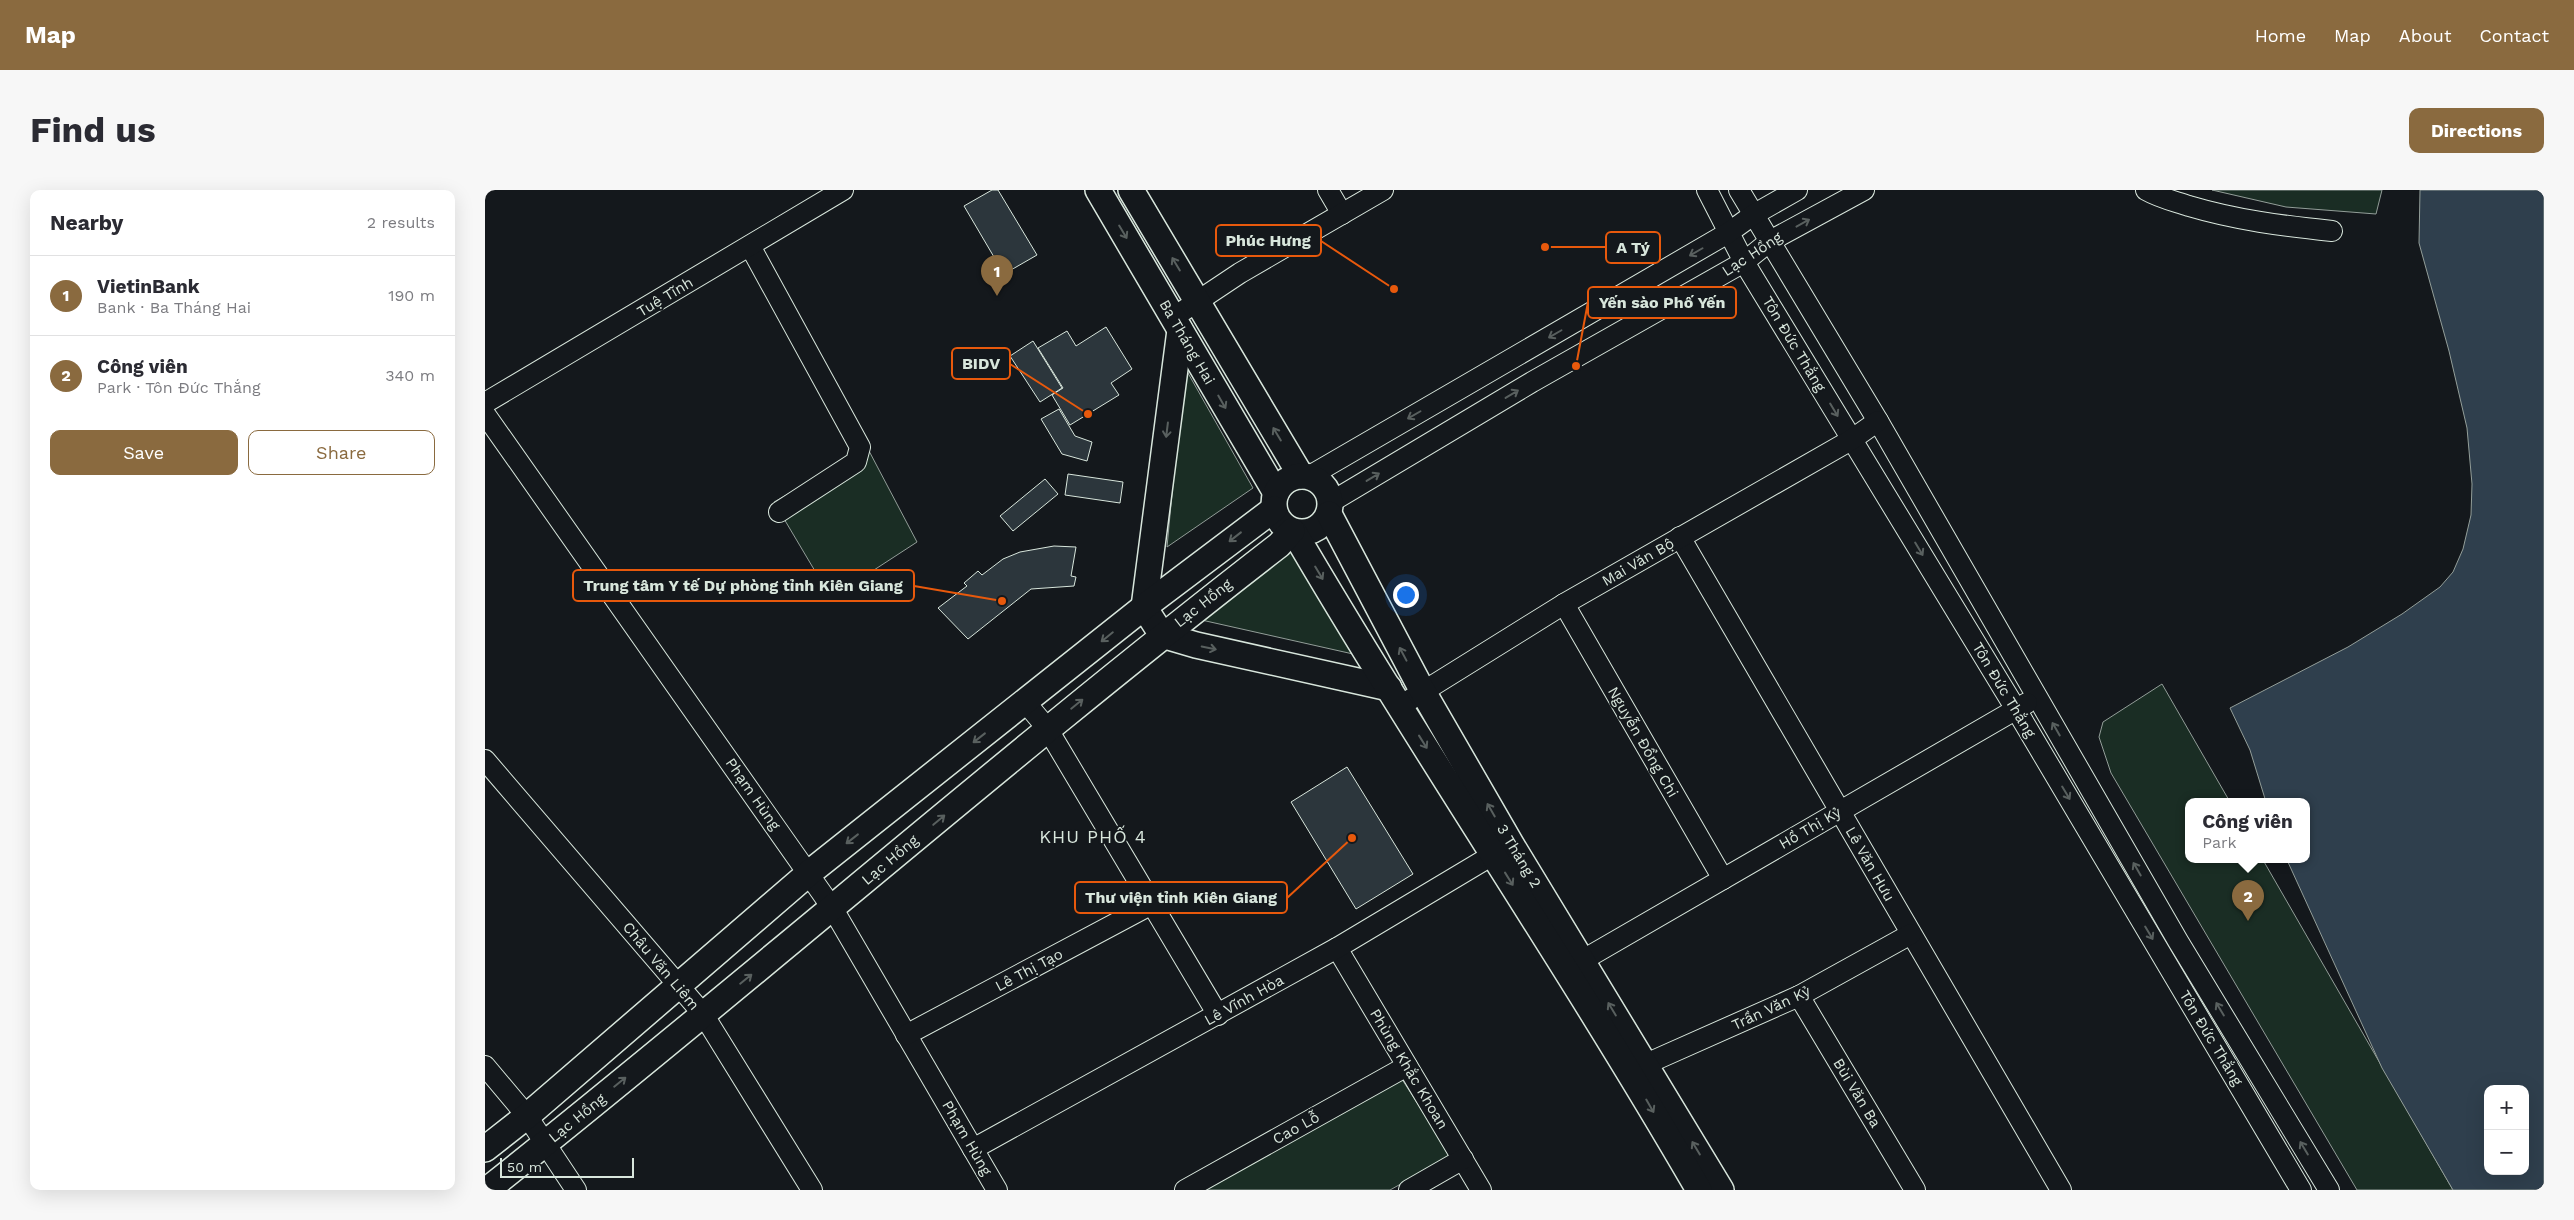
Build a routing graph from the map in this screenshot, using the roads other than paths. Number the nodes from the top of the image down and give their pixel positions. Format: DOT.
graph roads {
  1 [pos="843,190"];
  2 [pos="1098,190"];
  3 [pos="1131,190"];
  4 [pos="1327,190"];
  5 [pos="1383,190"];
  6 [pos="1707,190"];
  7 [pos="1739,190"];
  8 [pos="1797,190"];
  9 [pos="1864,190"];
  10 [pos="2146,190"];
  11 [pos="1342,214"];
  12 [pos="1753,215"];
  13 [pos="2332,231"];
  14 [pos="1728,233"];
  15 [pos="1770,241"];
  16 [pos="750,246"];
  17 [pos="1745,262"];
  18 [pos="1197,300"];
  19 [pos="1177,323"];
  20 [pos="1517,356"];
  21 [pos="1532,382"];
  22 [pos="485,403"];
  23 [pos="485,414"];
  24 [pos="1877,421"];
  25 [pos="1851,440"];
  26 [pos="1304,476"];
  27 [pos="1275,501"];
  28 [pos="1330,508"];
  29 [pos="779,512"];
  30 [pos="1293,531"];
  31 [pos="1680,537"];
  32 [pos="1564,604"];
  33 [pos="1144,607"];
  34 [pos="1162,635"];
  35 [pos="1422,690"];
  36 [pos="2037,696"];
  37 [pos="1395,697"];
  38 [pos="1026,703"];
  39 [pos="2017,711"];
  40 [pos="1047,728"];
  41 [pos="485,760"];
  42 [pos="1839,811"];
  43 [pos="1502,849"];
  44 [pos="809,873"];
  45 [pos="1723,879"];
  46 [pos="1152,904"];
  47 [pos="833,909"];
  48 [pos="1911,934"];
  49 [pos="1337,948"];
  50 [pos="1583,960"];
  51 [pos="679,985"];
  52 [pos="1799,996"];
  53 [pos="703,1014"];
  54 [pos="1218,1014"];
  55 [pos="907,1035"];
  56 [pos="485,1066"];
  57 [pos="1407,1066"];
  58 [pos="1641,1074"];
  59 [pos="527,1116"];
  60 [pos="545,1144"];
  61 [pos="485,1149"];
  62 [pos="973,1150"];
  63 [pos="1463,1159"];
  64 [pos="487,1190"];
  65 [pos="576,1190"];
  66 [pos="812,1190"];
  67 [pos="997,1190"];
  68 [pos="1185,1190"];
  69 [pos="1409,1190"];
  70 [pos="1481,1190"];
  71 [pos="1699,1190"];
  72 [pos="1721,1190"];
  73 [pos="1915,1190"];
  74 [pos="2061,1190"];
  75 [pos="2301,1190"];
  76 [pos="2329,1190"];
  1 -- 16 [label="street, Tuệ Tĩnh"];
  2 -- 19 [label="main road, Ba Tháng Hai, one-way"];
  18 -- 3 [label="main road, Ba Tháng Hai, one-way"];
  4 -- 11 [label="street"];
  5 -- 11 [label="street"];
  6 -- 14 [label="street, Tôn Đức Thắng"];
  7 -- 12 [label="street, Tôn Đức Thắng"];
  8 -- 12 [label="street, Lạc Hồng"];
  15 -- 9 [label="street, Lạc Hồng, one-way"];
  10 -- 13 [label="street"];
  11 -- 18 [label="street"];
  12 -- 14 [label="street, Lạc Hồng"];
  12 -- 15 [label="street, Tôn Đức Thắng"];
  14 -- 17 [label="street, Tôn Đức Thắng"];
  14 -- 20 [label="street, Lạc Hồng, one-way"];
  15 -- 17 [label="street, Lạc Hồng"];
  15 -- 24 [label="street, Tôn Đức Thắng"];
  16 -- 22 [label="street, Tuệ Tĩnh"];
  16 -- 29 [label="street"];
  17 -- 21 [label="street, Lạc Hồng"];
  17 -- 25 [label="street, Tôn Đức Thắng, one-way"];
  18 -- 19 [label="street"];
  26 -- 18 [label="main road, Ba Tháng Hai, one-way"];
  19 -- 27 [label="main road, Ba Tháng Hai, one-way"];
  19 -- 33 [label="main road, one-way"];
  20 -- 21 [label="street"];
  20 -- 26 [label="street, Lạc Hồng, one-way"];
  28 -- 21 [label="street, Lạc Hồng, one-way"];
  23 -- 44 [label="street, Phạm Hùng"];
  24 -- 25 [label="street, Mai Văn Bộ"];
  24 -- 36 [label="street, Tôn Đức Thắng"];
  25 -- 31 [label="street, Mai Văn Bộ"];
  25 -- 39 [label="street, Tôn Đức Thắng, one-way"];
  26 -- 27 [label="main road"];
  26 -- 28 [label="main road"];
  27 -- 30 [label="main road"];
  27 -- 33 [label="main road, one-way"];
  28 -- 30 [label="main road"];
  35 -- 28 [label="main road, 3 Tháng 2, one-way"];
  30 -- 34 [label="main road, Lạc Hồng"];
  30 -- 37 [label="main road, 3 Tháng 2, one-way"];
  31 -- 32 [label="street, Mai Văn Bộ"];
  31 -- 42 [label="street, Lê Văn Hưu"];
  32 -- 35 [label="street, Mai Văn Bộ"];
  32 -- 45 [label="street, Nguyễn Đổng Chi"];
  33 -- 34 [label="main road"];
  33 -- 38 [label="main road, one-way"];
  34 -- 37 [label="main road, one-way"];
  40 -- 34 [label="main road, Lạc Hồng, one-way"];
  35 -- 37 [label="street, Mai Văn Bộ"];
  43 -- 35 [label="main road, 3 Tháng 2, one-way"];
  36 -- 39 [label="street, Hồ Thị Kỷ"];
  76 -- 36 [label="street, Tôn Đức Thắng, one-way"];
  37 -- 43 [label="main road, 3 Tháng 2, one-way"];
  38 -- 40 [label="street"];
  38 -- 44 [label="main road, one-way"];
  39 -- 42 [label="street, Hồ Thị Kỷ"];
  39 -- 75 [label="street, Tôn Đức Thắng, one-way"];
  40 -- 46 [label="street"];
  47 -- 40 [label="main road, Lạc Hồng, one-way"];
  41 -- 51 [label="street, Châu Văn Liêm"];
  42 -- 45 [label="street, Hồ Thị Kỷ"];
  42 -- 48 [label="street, Lê Văn Hưu"];
  43 -- 49 [label="street, Lê Vĩnh Hòa"];
  43 -- 50 [label="main road, 3 Tháng 2"];
  43 -- 58 [label="main road, 3 Tháng 2, one-way"];
  44 -- 47 [label="street, Phạm Hùng"];
  44 -- 51 [label="main road"];
  45 -- 50 [label="street, Hồ Thị Kỷ"];
  46 -- 54 [label="street"];
  46 -- 55 [label="street, Lê Thị Tạo"];
  53 -- 47 [label="main road, Lạc Hồng, one-way"];
  47 -- 55 [label="street, Phạm Hùng"];
  48 -- 52 [label="street, Trần Văn Kỷ"];
  48 -- 74 [label="street, Lê Văn Hưu"];
  49 -- 54 [label="street, Lê Vĩnh Hòa"];
  49 -- 57 [label="street, Phùng Khắc Khoan"];
  58 -- 50 [label="main road, 3 Tháng 2, one-way"];
  51 -- 53 [label="street, Châu Văn Liêm"];
  51 -- 59 [label="main road"];
  52 -- 58 [label="street, Trần Văn Kỷ"];
  52 -- 73 [label="street, Bùi Văn Ba"];
  60 -- 53 [label="main road, Lạc Hồng, one-way"];
  53 -- 66 [label="street, Châu Văn Liêm"];
  54 -- 62 [label="street, Lê Vĩnh Hòa"];
  55 -- 62 [label="street, Phạm Hùng"];
  56 -- 59 [label="street"];
  57 -- 63 [label="street, Phùng Khắc Khoan"];
  57 -- 68 [label="street, Cao Lỗ"];
  58 -- 71 [label="main road, 3 Tháng 2, one-way"];
  72 -- 58 [label="main road, 3 Tháng 2, one-way"];
  59 -- 60 [label="street"];
  59 -- 61 [label="main road"];
  60 -- 64 [label="main road, Lạc Hồng"];
  60 -- 65 [label="street"];
  62 -- 67 [label="street, Phạm Hùng"];
  63 -- 69 [label="street"];
  63 -- 70 [label="street, Phùng Khắc Khoan"];
}
